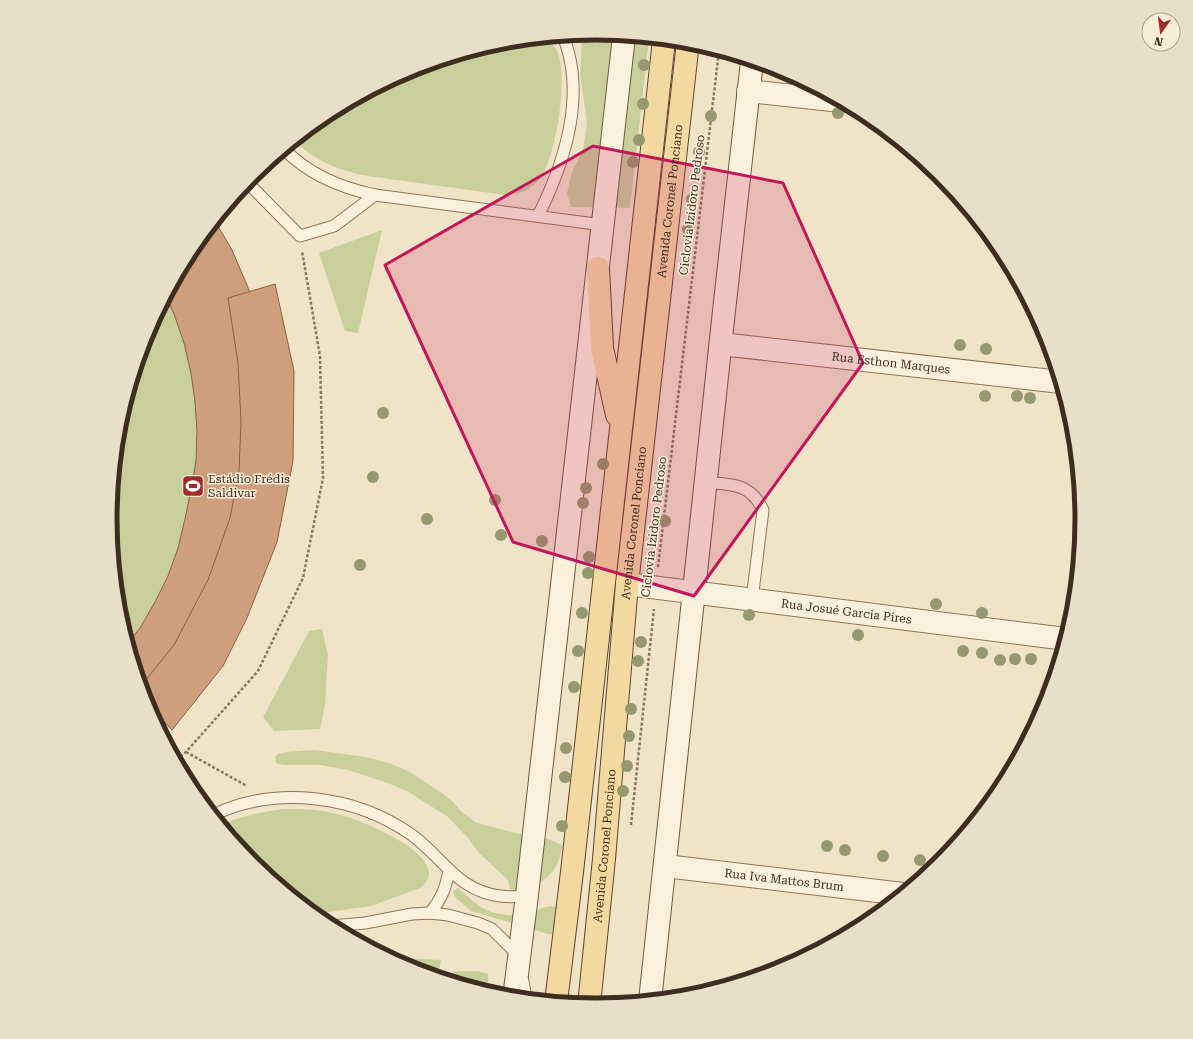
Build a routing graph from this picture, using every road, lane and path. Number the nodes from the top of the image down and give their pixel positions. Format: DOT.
graph roads {
  1 [pos="565,41"];
  2 [pos="623,41"];
  3 [pos="663,45"];
  4 [pos="687,49"];
  5 [pos="718,55"];
  6 [pos="751,65"];
  7 [pos="748,91"];
  8 [pos="828,100"];
  9 [pos="288,153"];
  10 [pos="251,186"];
  11 [pos="375,196"];
  12 [pos="538,216"];
  13 [pos="603,225"];
  14 [pos="300,236"];
  15 [pos="598,268"];
  16 [pos="721,344"];
  17 [pos="1056,381"];
  18 [pos="620,433"];
  19 [pos="704,482"];
  20 [pos="627,584"];
  21 [pos="656,587"];
  22 [pos="694,592"];
  23 [pos="752,600"];
  24 [pos="1061,638"];
  25 [pos="186,752"];
  26 [pos="180,756"];
  27 [pos="268,798"];
  28 [pos="218,813"];
  29 [pos="630,831"];
  30 [pos="665,866"];
  31 [pos="449,870"];
  32 [pos="896,893"];
  33 [pos="527,895"];
  34 [pos="430,913"];
  35 [pos="341,925"];
  36 [pos="519,955"];
  37 [pos="515,992"];
  38 [pos="525,994"];
  39 [pos="651,996"];
  40 [pos="557,997"];
  41 [pos="590,999"];
  1 -- 12 [label="lane"];
  2 -- 13 [label="main road"];
  3 -- 18 [label="main road"];
  4 -- 20 [label="main road, Avenida Coronel Ponciano"];
  5 -- 21 [label="path, Ciclovia Izidoro Pedroso"];
  6 -- 7 [label="main road"];
  7 -- 8 [label="main road"];
  7 -- 16 [label="main road"];
  9 -- 11 [label="lane"];
  10 -- 14 [label="lane"];
  11 -- 12 [label="lane"];
  11 -- 14 [label="lane"];
  12 -- 13 [label="lane"];
  13 -- 15 [label="main road"];
  14 -- 25 [label="path"];
  15 -- 18 [label="main road"];
  15 -- 33 [label="main road"];
  16 -- 17 [label="main road, Rua Esthon Marques"];
  16 -- 19 [label="main road"];
  18 -- 40 [label="main road"];
  19 -- 22 [label="main road"];
  19 -- 23 [label="lane"];
  20 -- 21 [label="main road, Rua Josué Garcia Pires"];
  20 -- 41 [label="main road, Avenida Coronel Ponciano"];
  21 -- 22 [label="main road, Rua Josué Garcia Pires"];
  21 -- 29 [label="path, Ciclovia Izidoro Pedroso"];
  22 -- 23 [label="main road, Rua Josué Garcia Pires"];
  22 -- 30 [label="main road"];
  23 -- 24 [label="main road, Rua Josué Garcia Pires"];
  25 -- 26 [label="path"];
  25 -- 27 [label="path"];
  27 -- 28 [label="lane"];
  27 -- 31 [label="lane"];
  30 -- 32 [label="main road, Rua Iva Mattos Brum"];
  30 -- 39 [label="main road"];
  31 -- 33 [label="lane"];
  31 -- 34 [label="lane"];
  33 -- 36 [label="main road"];
  34 -- 35 [label="lane"];
  34 -- 36 [label="lane"];
  36 -- 37 [label="main road"];
  36 -- 38 [label="lane"];
}
